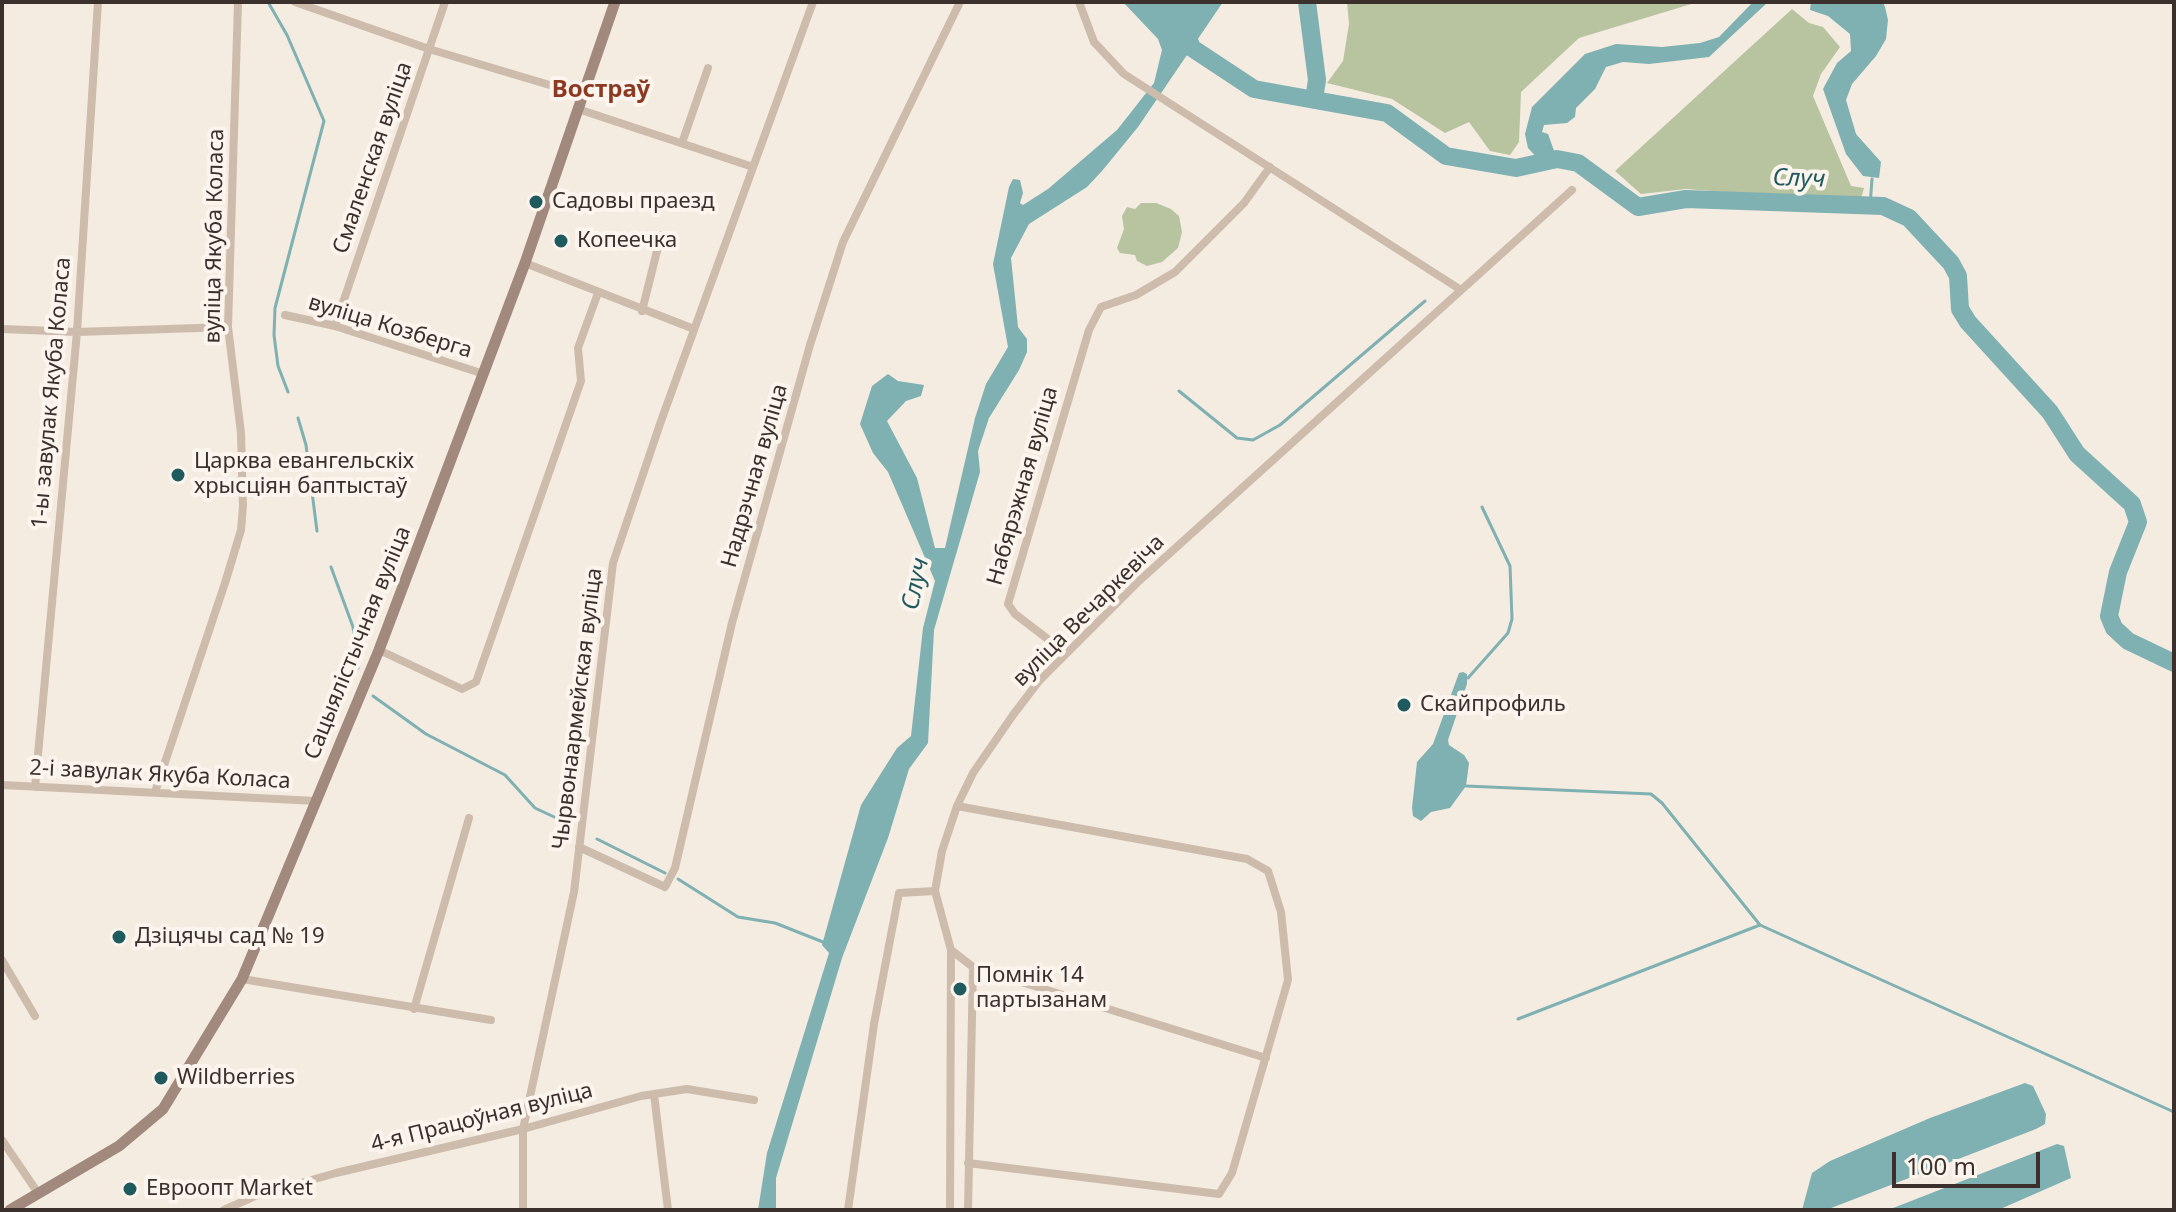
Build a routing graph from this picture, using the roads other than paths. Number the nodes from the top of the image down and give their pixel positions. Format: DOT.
graph roads {
  1 [pos="98,2"];
  2 [pos="238,2"];
  3 [pos="295,2"];
  4 [pos="445,2"];
  5 [pos="615,2"];
  6 [pos="813,2"];
  7 [pos="960,2"];
  8 [pos="1079,2"];
  9 [pos="429,49"];
  10 [pos="708,68"];
  11 [pos="583,95"];
  12 [pos="578,109"];
  13 [pos="682,143"];
  14 [pos="753,167"];
  15 [pos="1270,167"];
  16 [pos="1572,190"];
  17 [pos="661,235"];
  18 [pos="525,263"];
  19 [pos="1461,290"];
  20 [pos="598,293"];
  21 [pos="642,311"];
  22 [pos="285,315"];
  23 [pos="335,326"];
  24 [pos="228,327"];
  25 [pos="2,329"];
  26 [pos="694,329"];
  27 [pos="77,332"];
  28 [pos="484,374"];
  29 [pos="379,650"];
  30 [pos="1066,653"];
  31 [pos="2,785"];
  32 [pos="35,787"];
  33 [pos="155,792"];
  34 [pos="316,801"];
  35 [pos="957,806"];
  36 [pos="469,818"];
  37 [pos="579,847"];
  38 [pos="935,891"];
  39 [pos="951,950"];
  40 [pos="2,960"];
  41 [pos="973,967"];
  42 [pos="242,979"];
  43 [pos="414,1009"];
  44 [pos="35,1016"];
  45 [pos="491,1020"];
  46 [pos="1266,1058"];
  47 [pos="654,1094"];
  48 [pos="754,1100"];
  49 [pos="523,1129"];
  50 [pos="2,1140"];
  51 [pos="968,1163"];
  52 [pos="38,1193"];
  53 [pos="10,1210"];
  54 [pos="224,1210"];
  55 [pos="523,1210"];
  56 [pos="668,1210"];
  57 [pos="848,1210"];
  58 [pos="950,1210"];
  59 [pos="968,1210"];
  1 -- 27 [label="street, 1-ы завулак Якуба Коласа"];
  2 -- 24 [label="street, вуліца Якуба Коласа"];
  3 -- 9 [label="street"];
  4 -- 9 [label="street, Смаленская вуліца"];
  5 -- 11 [label="main road, Сацыялістычная вуліца"];
  6 -- 14 [label="street, Чырвонаармейская вуліца"];
  7 -- 37 [label="street, Надрэчная вуліца"];
  8 -- 15 [label="street"];
  9 -- 11 [label="street"];
  9 -- 23 [label="street, Смаленская вуліца"];
  10 -- 13 [label="street"];
  11 -- 12 [label="main road, Сацыялістычная вуліца"];
  12 -- 13 [label="street"];
  12 -- 18 [label="main road, Сацыялістычная вуліца"];
  13 -- 14 [label="street"];
  14 -- 26 [label="street, Чырвонаармейская вуліца"];
  15 -- 19 [label="street"];
  15 -- 30 [label="street, Набярэжная вуліца"];
  16 -- 19 [label="street"];
  17 -- 21 [label="street"];
  18 -- 20 [label="street"];
  18 -- 28 [label="main road, Сацыялістычная вуліца"];
  19 -- 30 [label="street, вуліца Вечаркевіча"];
  20 -- 21 [label="street"];
  20 -- 29 [label="street"];
  21 -- 26 [label="street"];
  22 -- 23 [label="street, вуліца Козберга"];
  23 -- 28 [label="street, вуліца Козберга"];
  24 -- 27 [label="street"];
  24 -- 33 [label="street, вуліца Якуба Коласа"];
  25 -- 27 [label="street"];
  26 -- 37 [label="street, Чырвонаармейская вуліца"];
  27 -- 32 [label="street, 1-ы завулак Якуба Коласа"];
  28 -- 29 [label="main road, Сацыялістычная вуліца"];
  29 -- 34 [label="main road, Сацыялістычная вуліца"];
  30 -- 35 [label="street, вуліца Вечаркевіча"];
  31 -- 32 [label="street, 2-і завулак Якуба Коласа"];
  32 -- 33 [label="street, 2-і завулак Якуба Коласа"];
  33 -- 34 [label="street, 2-і завулак Якуба Коласа"];
  34 -- 42 [label="main road, Сацыялістычная вуліца"];
  35 -- 38 [label="street, вуліца Вечаркевіча"];
  35 -- 46 [label="street"];
  36 -- 43 [label="street"];
  37 -- 49 [label="street, Чырвонаармейская вуліца"];
  38 -- 39 [label="street"];
  38 -- 57 [label="street"];
  39 -- 41 [label="street"];
  39 -- 58 [label="street"];
  40 -- 44 [label="street"];
  41 -- 46 [label="street"];
  41 -- 51 [label="street"];
  42 -- 43 [label="street"];
  42 -- 52 [label="main road, Сацыялістычная вуліца"];
  43 -- 45 [label="street"];
  46 -- 51 [label="street"];
  47 -- 48 [label="street, 4-я Працоўная вуліца"];
  47 -- 49 [label="street, 4-я Працоўная вуліца"];
  47 -- 56 [label="street"];
  49 -- 54 [label="street, 4-я Працоўная вуліца"];
  49 -- 55 [label="street, Чырвонаармейская вуліца"];
  50 -- 52 [label="street"];
  51 -- 59 [label="street"];
  52 -- 53 [label="main road, Сацыялістычная вуліца"];
}
